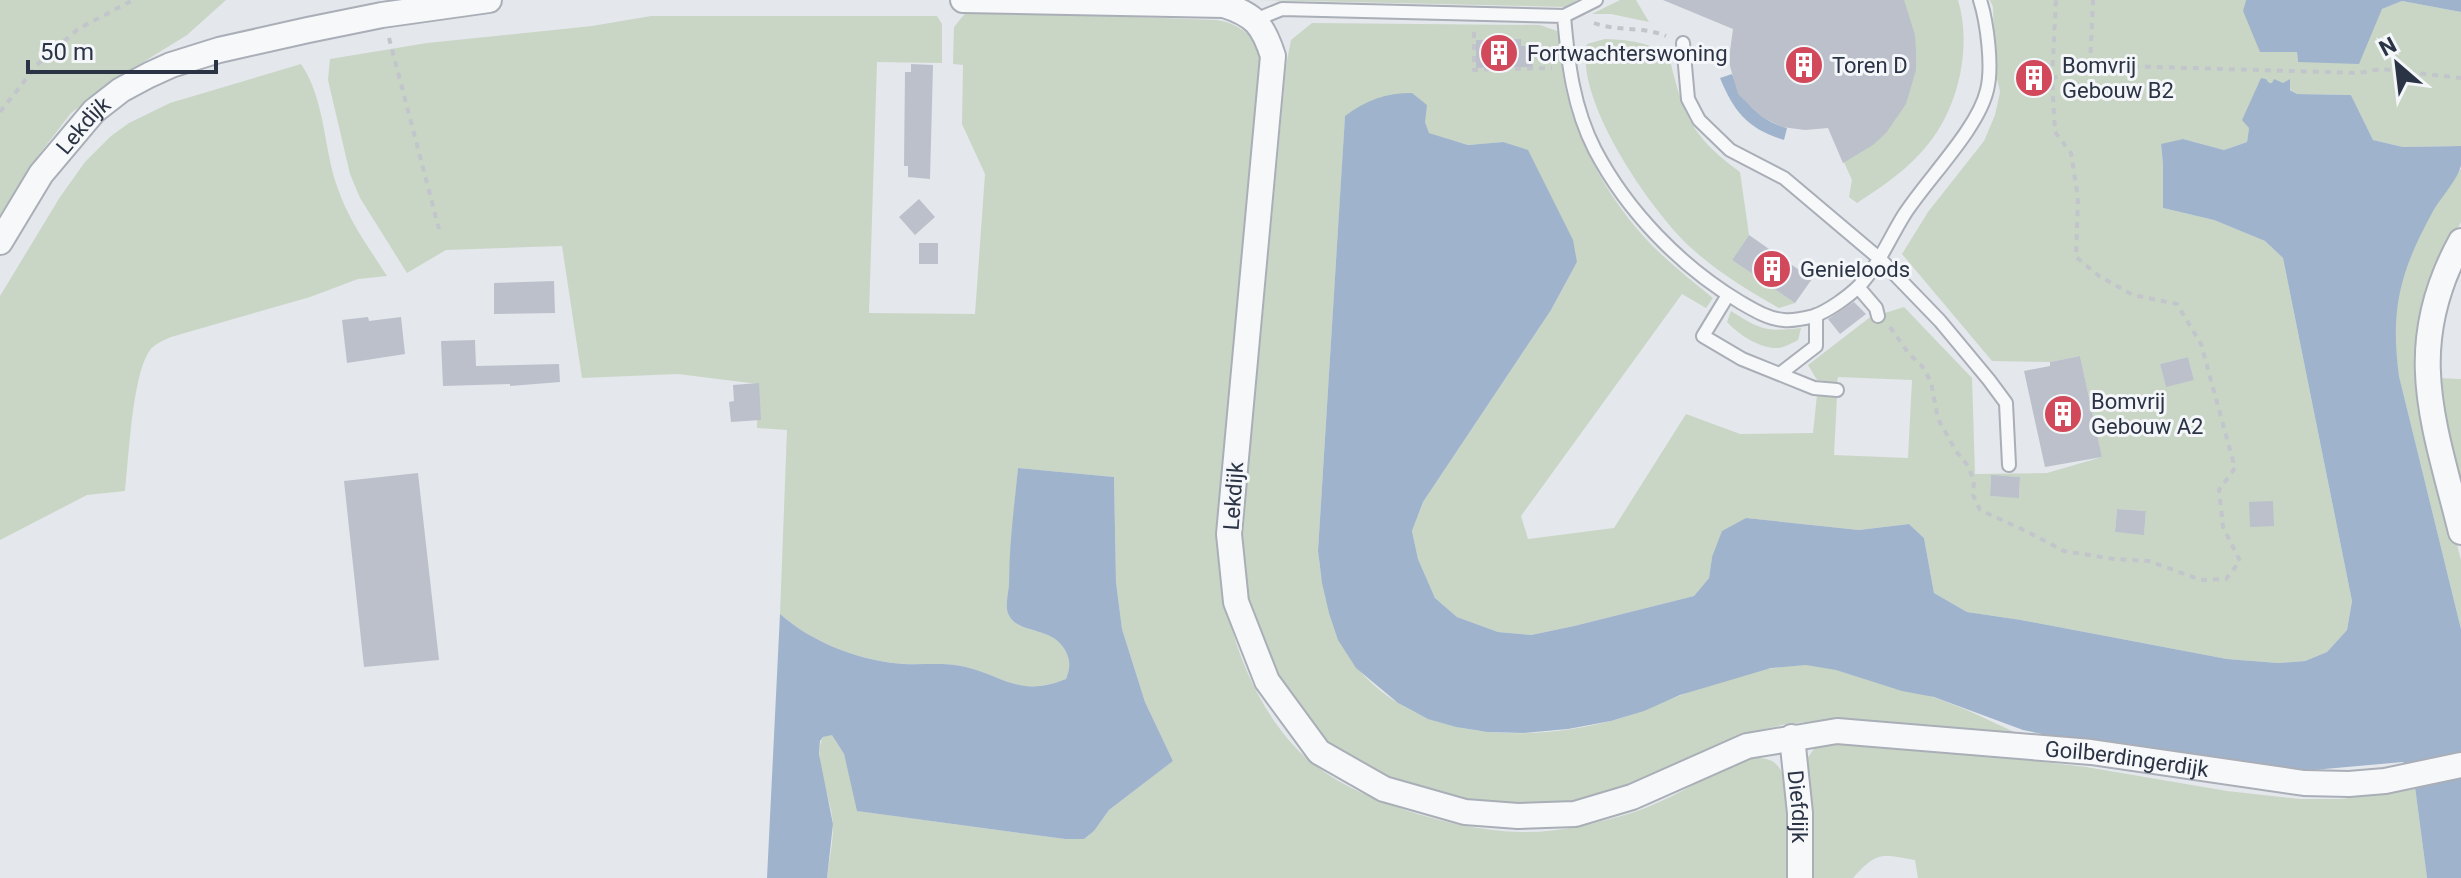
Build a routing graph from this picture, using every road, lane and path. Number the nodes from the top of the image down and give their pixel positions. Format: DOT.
graph roads {
  1 [pos="133,0"];
  2 [pos="489,0"];
  3 [pos="963,0"];
  4 [pos="1596,0"];
  5 [pos="1980,0"];
  6 [pos="2056,0"];
  7 [pos="2093,0"];
  8 [pos="382,15"];
  9 [pos="1564,16"];
  10 [pos="1255,20"];
  11 [pos="1474,41"];
  12 [pos="1683,43"];
  13 [pos="2090,65"];
  14 [pos="1494,69"];
  15 [pos="1503,69"];
  16 [pos="1541,69"];
  17 [pos="2461,78"];
  18 [pos="2052,79"];
  19 [pos="0,112"];
  20 [pos="439,229"];
  21 [pos="2461,241"];
  22 [pos="0,242"];
  23 [pos="1880,259"];
  24 [pos="1858,287"];
  25 [pos="1728,295"];
  26 [pos="1816,315"];
  27 [pos="1878,316"];
  28 [pos="1781,373"];
  29 [pos="1837,390"];
  30 [pos="2009,465"];
  31 [pos="2461,532"];
  32 [pos="1792,737"];
  33 [pos="2461,765"];
  34 [pos="1800,878"];
  1 -- 19 [label="path"];
  2 -- 8 [label="street, Lekdijk"];
  3 -- 10 [label="street"];
  4 -- 9 [label="lane"];
  5 -- 23 [label="lane"];
  6 -- 18 [label="path"];
  7 -- 13 [label="path"];
  8 -- 20 [label="path"];
  8 -- 22 [label="street, Lekdijk"];
  9 -- 10 [label="lane"];
  9 -- 12 [label="path"];
  9 -- 25 [label="lane"];
  10 -- 32 [label="street, Lekdijk"];
  11 -- 14 [label="path"];
  12 -- 23 [label="lane"];
  13 -- 17 [label="path"];
  13 -- 18 [label="path"];
  15 -- 16 [label="path"];
  18 -- 27 [label="path"];
  21 -- 31 [label="street"];
  23 -- 24 [label="lane"];
  23 -- 30 [label="lane"];
  24 -- 26 [label="lane"];
  24 -- 27 [label="lane"];
  25 -- 26 [label="lane"];
  25 -- 28 [label="lane"];
  26 -- 28 [label="lane"];
  28 -- 29 [label="lane"];
  32 -- 33 [label="street, Goilberdingerdijk"];
  32 -- 34 [label="street, Diefdijk"];
}
